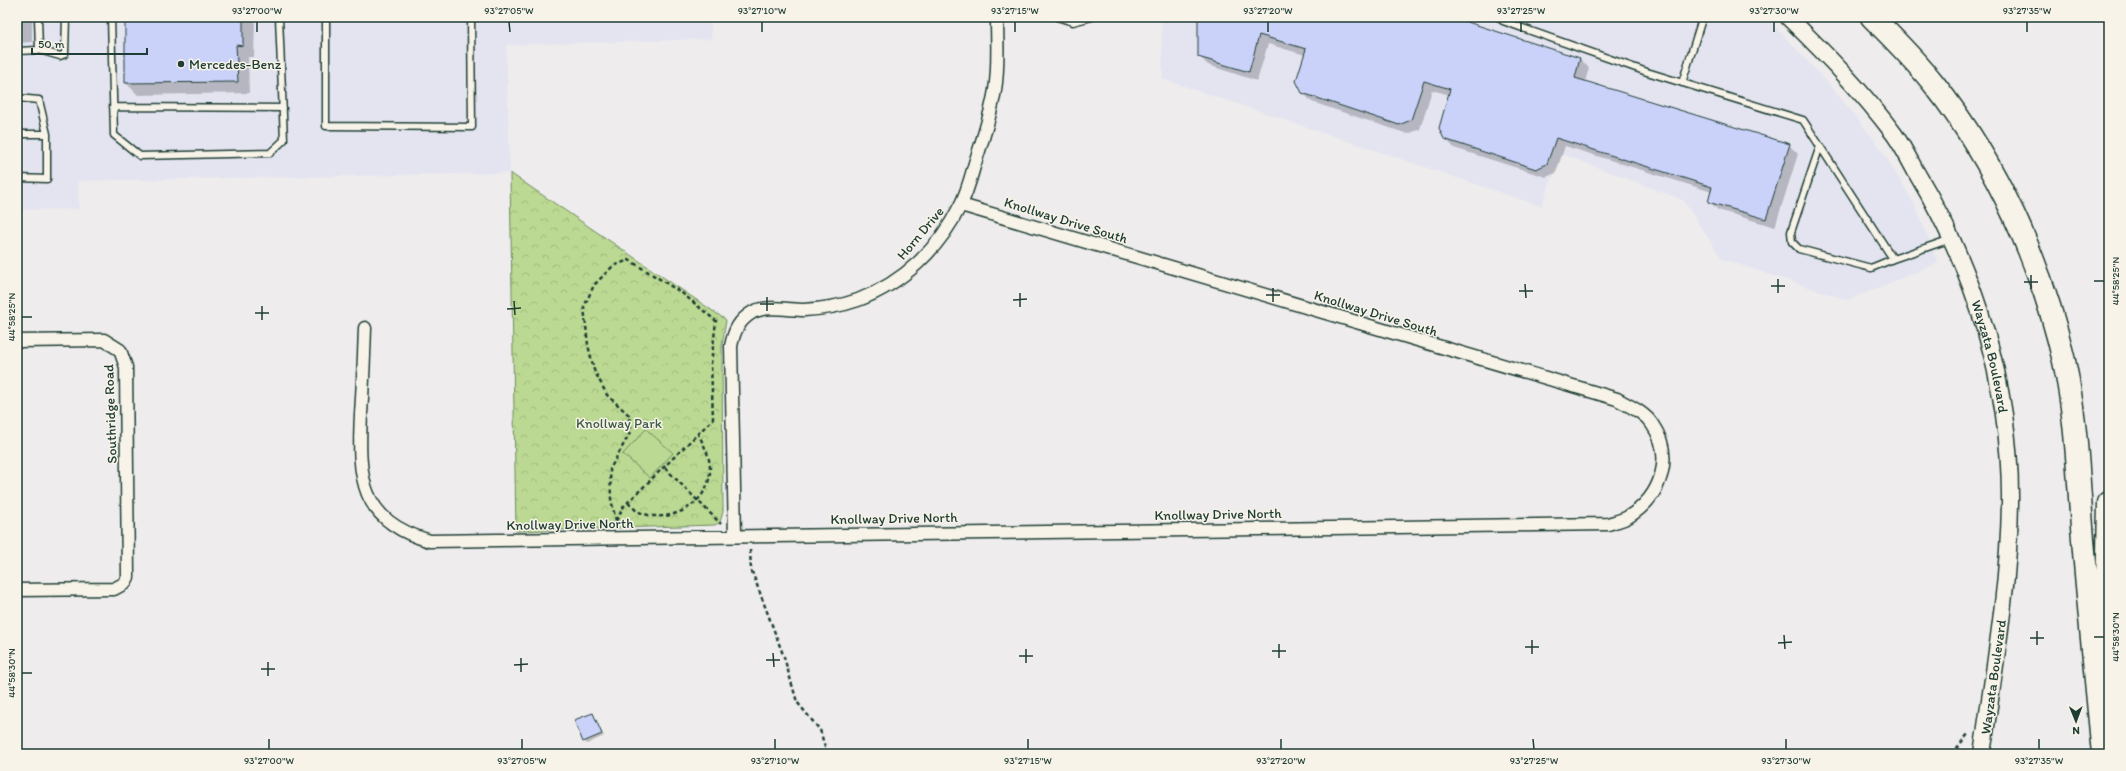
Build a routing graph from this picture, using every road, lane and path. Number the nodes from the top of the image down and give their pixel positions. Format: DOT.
graph roads {
  1 [pos="38,17"];
  2 [pos="66,17"];
  3 [pos="111,17"];
  4 [pos="279,17"];
  5 [pos="326,17"];
  6 [pos="471,17"];
  7 [pos="997,17"];
  8 [pos="1057,17"];
  9 [pos="1092,17"];
  10 [pos="1499,17"];
  11 [pos="1700,17"];
  12 [pos="1788,17"];
  13 [pos="1872,17"];
  14 [pos="39,50"];
  15 [pos="17,51"];
  16 [pos="1682,83"];
  17 [pos="17,98"];
  18 [pos="113,107"];
  19 [pos="283,108"];
  20 [pos="17,134"];
  21 [pos="47,134"];
  22 [pos="1820,146"];
  23 [pos="17,178"];
  24 [pos="961,205"];
  25 [pos="1952,239"];
  26 [pos="1892,259"];
  27 [pos="366,328"];
  28 [pos="17,341"];
  29 [pos="698,434"];
  30 [pos="665,468"];
  31 [pos="698,501"];
  32 [pos="2109,502"];
  33 [pos="628,503"];
  34 [pos="616,521"];
  35 [pos="1608,524"];
  36 [pos="749,535"];
  37 [pos="735,536"];
  38 [pos="616,538"];
  39 [pos="17,590"];
  40 [pos="1969,729"];
  41 [pos="828,754"];
  42 [pos="1952,754"];
  43 [pos="1982,754"];
  44 [pos="2103,754"];
  1 -- 14 [label="lane"];
  2 -- 14 [label="lane"];
  3 -- 18 [label="lane"];
  4 -- 19 [label="lane"];
  5 -- 6 [label="lane"];
  7 -- 24 [label="street, Horn Drive"];
  8 -- 9 [label="lane"];
  10 -- 16 [label="lane"];
  11 -- 16 [label="lane"];
  12 -- 25 [label="street, Wayzata Boulevard"];
  13 -- 44 [label="highway"];
  14 -- 15 [label="lane"];
  16 -- 22 [label="lane"];
  17 -- 21 [label="lane"];
  18 -- 19 [label="lane"];
  18 -- 19 [label="lane"];
  20 -- 21 [label="lane"];
  21 -- 23 [label="lane"];
  22 -- 26 [label="lane"];
  22 -- 26 [label="lane"];
  24 -- 35 [label="street, Knollway Drive South"];
  24 -- 37 [label="street, Horn Drive"];
  25 -- 26 [label="lane"];
  25 -- 43 [label="street, Wayzata Boulevard"];
  27 -- 38 [label="street, Knollway Drive North"];
  28 -- 39 [label="street, Southridge Road"];
  29 -- 30 [label="path"];
  29 -- 31 [label="path"];
  29 -- 34 [label="path"];
  30 -- 31 [label="path"];
  30 -- 33 [label="path"];
  31 -- 33 [label="path"];
  31 -- 37 [label="path"];
  32 -- 44 [label="highway"];
  33 -- 34 [label="path"];
  34 -- 38 [label="path"];
  35 -- 36 [label="street, Knollway Drive North"];
  36 -- 37 [label="street, Knollway Drive North"];
  36 -- 41 [label="path"];
  37 -- 38 [label="street, Knollway Drive North"];
  40 -- 42 [label="path"];
}
